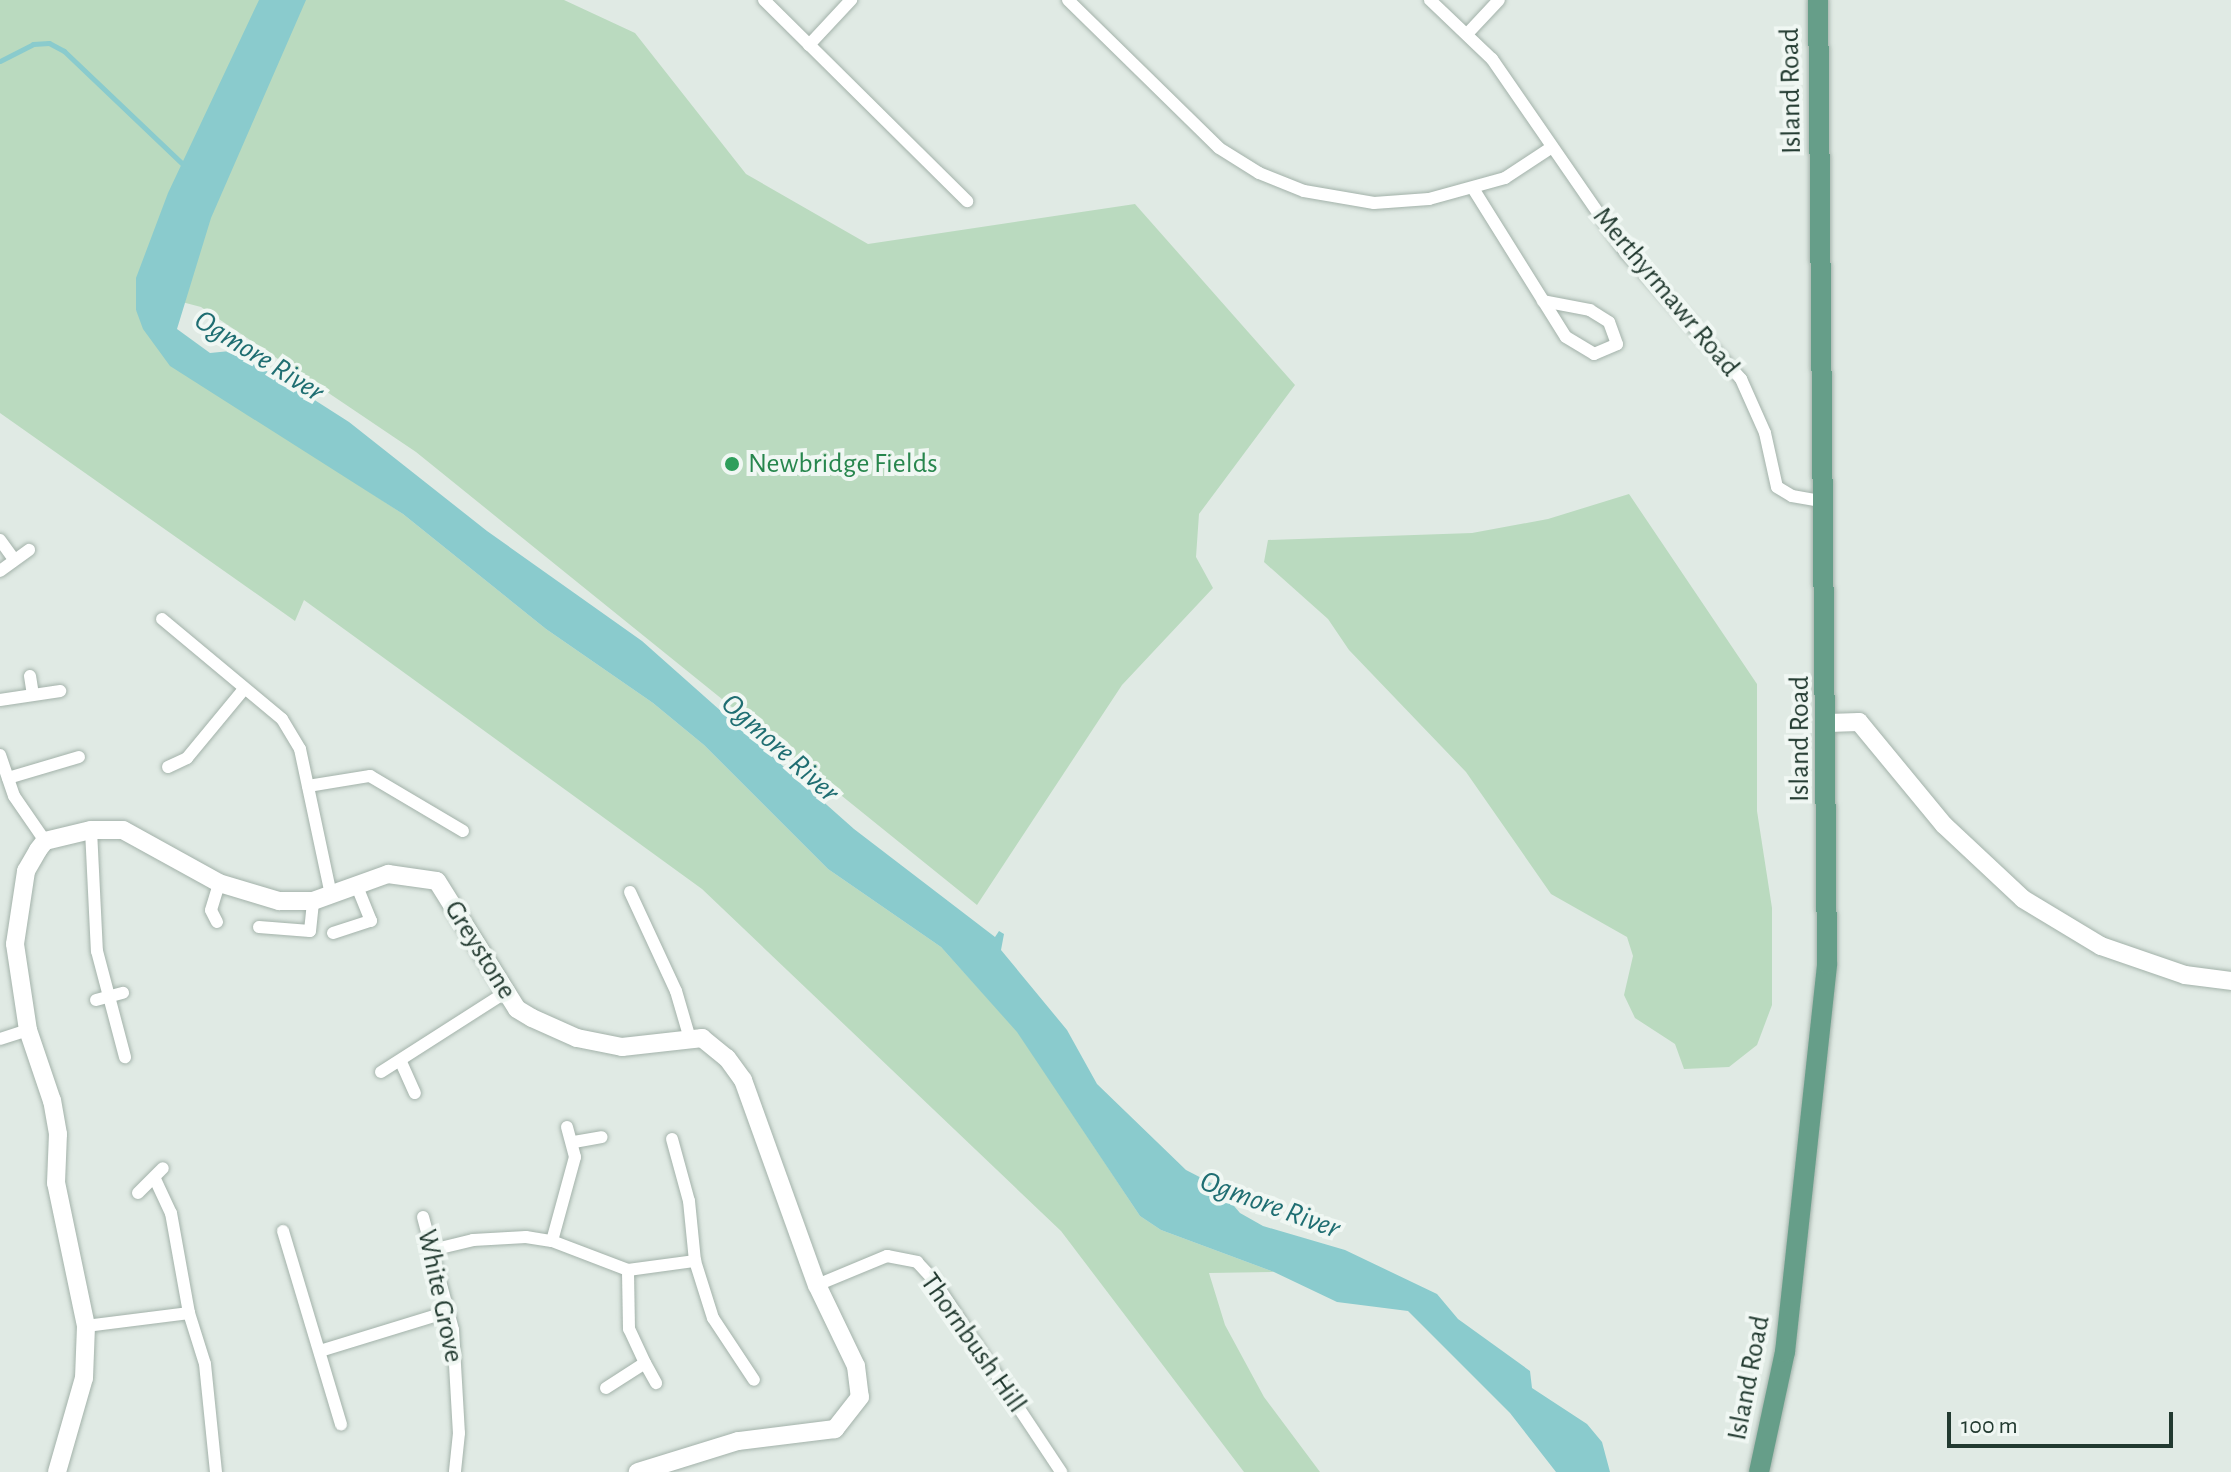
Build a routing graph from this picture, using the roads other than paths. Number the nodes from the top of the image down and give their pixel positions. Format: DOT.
graph roads {
  1 [pos="764,0"];
  2 [pos="851,0"];
  3 [pos="1068,0"];
  4 [pos="1430,0"];
  5 [pos="1499,0"];
  6 [pos="1818,0"];
  7 [pos="1468,33"];
  8 [pos="809,45"];
  9 [pos="1552,147"];
  10 [pos="1474,190"];
  11 [pos="967,201"];
  12 [pos="1543,301"];
  13 [pos="1825,502"];
  14 [pos="0,540"];
  15 [pos="29,550"];
  16 [pos="14,559"];
  17 [pos="0,571"];
  18 [pos="162,619"];
  19 [pos="30,676"];
  20 [pos="244,689"];
  21 [pos="60,691"];
  22 [pos="33,695"];
  23 [pos="0,700"];
  24 [pos="1828,723"];
  25 [pos="0,755"];
  26 [pos="79,757"];
  27 [pos="187,758"];
  28 [pos="168,767"];
  29 [pos="195,771"];
  30 [pos="8,778"];
  31 [pos="308,786"];
  32 [pos="14,796"];
  33 [pos="0,801"];
  34 [pos="91,830"];
  35 [pos="463,831"];
  36 [pos="45,841"];
  37 [pos="219,883"];
  38 [pos="357,887"];
  39 [pos="630,892"];
  40 [pos="322,898"];
  41 [pos="217,922"];
  42 [pos="259,927"];
  43 [pos="333,933"];
  44 [pos="2231,981"];
  45 [pos="506,992"];
  46 [pos="117,995"];
  47 [pos="96,1000"];
  48 [pos="28,1030"];
  49 [pos="0,1039"];
  50 [pos="690,1039"];
  51 [pos="125,1057"];
  52 [pos="401,1062"];
  53 [pos="381,1072"];
  54 [pos="415,1093"];
  55 [pos="567,1127"];
  56 [pos="602,1137"];
  57 [pos="672,1139"];
  58 [pos="574,1142"];
  59 [pos="138,1193"];
  60 [pos="423,1217"];
  61 [pos="283,1231"];
  62 [pos="552,1241"];
  63 [pos="432,1250"];
  64 [pos="695,1261"];
  65 [pos="628,1270"];
  66 [pos="817,1285"];
  67 [pos="447,1312"];
  68 [pos="189,1313"];
  69 [pos="86,1326"];
  70 [pos="320,1351"];
  71 [pos="645,1363"];
  72 [pos="754,1380"];
  73 [pos="656,1383"];
  74 [pos="606,1388"];
  75 [pos="341,1424"];
  76 [pos="57,1472"];
  77 [pos="216,1472"];
  78 [pos="455,1472"];
  79 [pos="638,1472"];
  80 [pos="1061,1472"];
  81 [pos="1759,1472"];
  1 -- 8 [label="street"];
  2 -- 8 [label="street"];
  3 -- 10 [label="street"];
  4 -- 7 [label="street, Merthyrmawr Road"];
  5 -- 7 [label="street"];
  6 -- 13 [label="main road, Island Road"];
  7 -- 9 [label="street, Merthyrmawr Road"];
  8 -- 11 [label="street"];
  9 -- 10 [label="street"];
  9 -- 13 [label="street, Merthyrmawr Road"];
  10 -- 12 [label="street"];
  12 -- 12 [label="street"];
  13 -- 24 [label="main road, Island Road"];
  14 -- 16 [label="street"];
  15 -- 16 [label="street"];
  16 -- 17 [label="street"];
  18 -- 20 [label="street"];
  19 -- 22 [label="street"];
  20 -- 27 [label="street"];
  20 -- 31 [label="street"];
  21 -- 22 [label="street"];
  22 -- 23 [label="street"];
  24 -- 44 [label="street"];
  24 -- 81 [label="main road, Island Road"];
  25 -- 30 [label="street"];
  26 -- 30 [label="street"];
  27 -- 28 [label="street"];
  27 -- 29 [label="street"];
  30 -- 32 [label="street"];
  31 -- 35 [label="street"];
  31 -- 40 [label="street"];
  32 -- 33 [label="street"];
  32 -- 36 [label="street"];
  34 -- 36 [label="street, Greystone"];
  34 -- 37 [label="street, Greystone"];
  34 -- 46 [label="street"];
  36 -- 48 [label="street"];
  37 -- 40 [label="street, Greystone"];
  37 -- 41 [label="street"];
  38 -- 40 [label="street, Greystone"];
  38 -- 43 [label="street"];
  38 -- 45 [label="street, Greystone"];
  39 -- 50 [label="street"];
  40 -- 42 [label="street"];
  45 -- 50 [label="street, Greystone"];
  45 -- 52 [label="street"];
  46 -- 47 [label="street"];
  46 -- 51 [label="street"];
  48 -- 49 [label="street"];
  48 -- 69 [label="street"];
  50 -- 66 [label="street"];
  52 -- 53 [label="street"];
  52 -- 54 [label="street"];
  55 -- 58 [label="street"];
  56 -- 58 [label="street"];
  57 -- 64 [label="street"];
  58 -- 62 [label="street"];
  59 -- 68 [label="street"];
  60 -- 63 [label="street, White Grove"];
  61 -- 70 [label="street"];
  62 -- 63 [label="street"];
  62 -- 65 [label="street"];
  63 -- 67 [label="street, White Grove"];
  64 -- 65 [label="street"];
  64 -- 72 [label="street"];
  65 -- 71 [label="street"];
  66 -- 79 [label="street"];
  66 -- 80 [label="street, Thornbush Hill"];
  67 -- 70 [label="street"];
  67 -- 78 [label="street, White Grove"];
  68 -- 69 [label="street"];
  68 -- 77 [label="street"];
  69 -- 76 [label="street"];
  70 -- 75 [label="street"];
  71 -- 73 [label="street"];
  71 -- 74 [label="street"];
}
